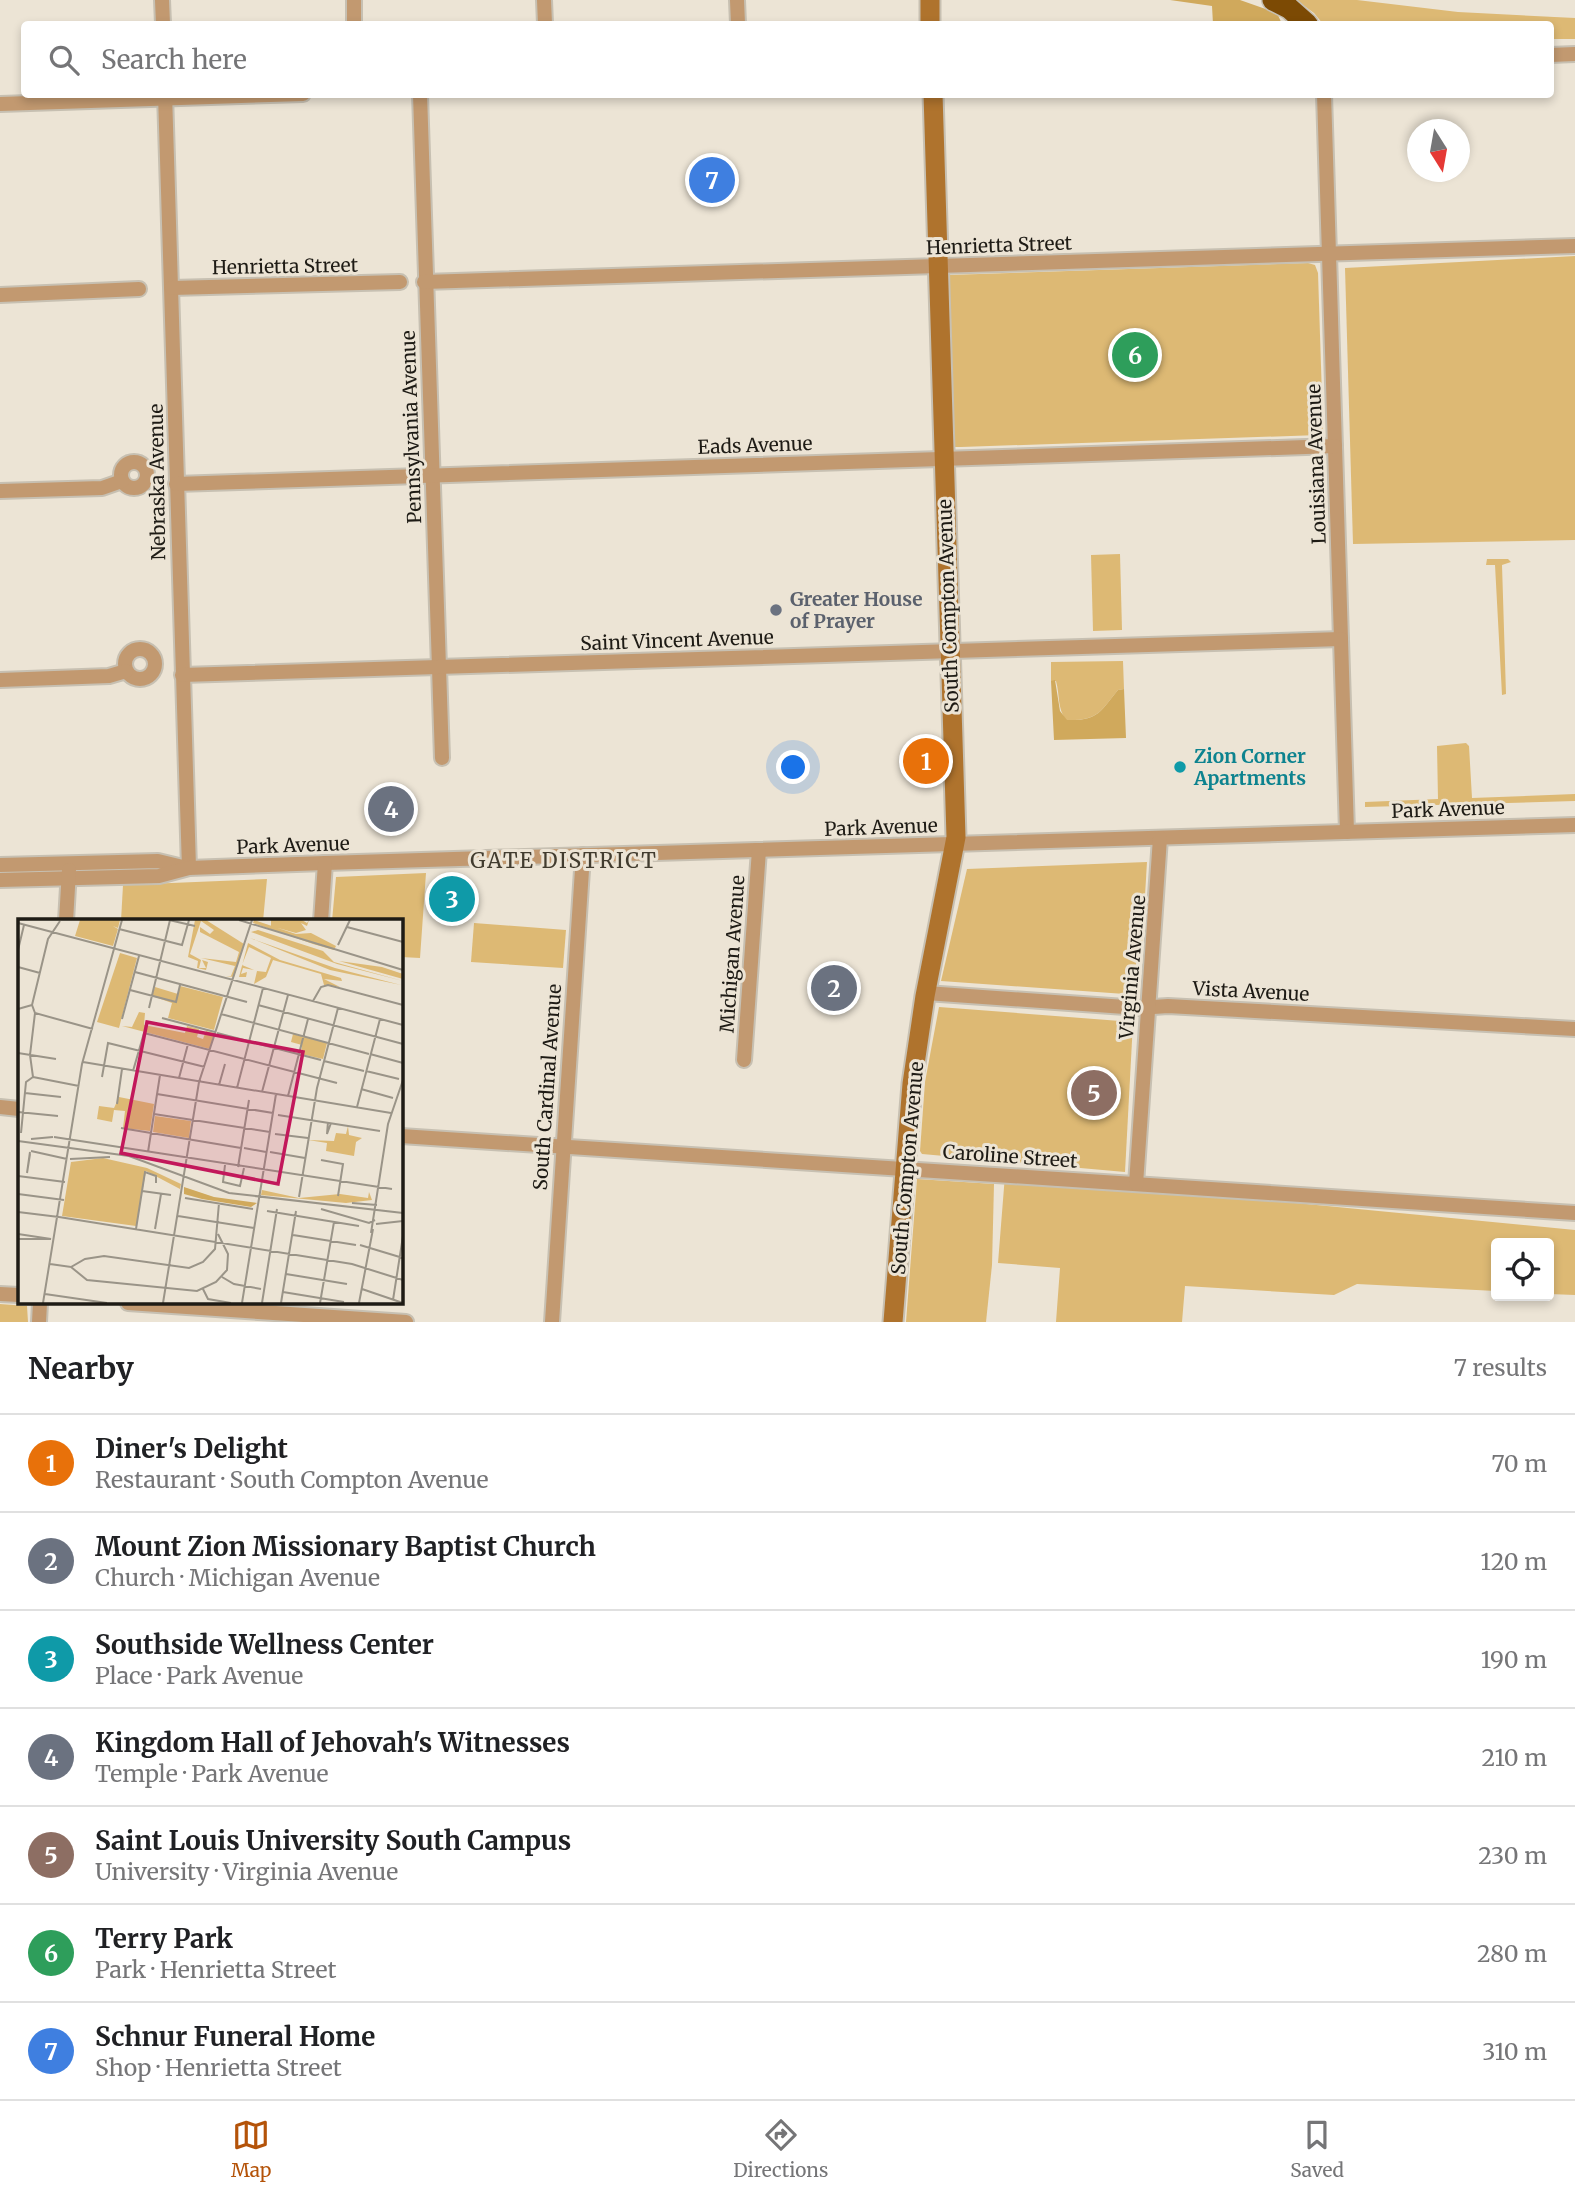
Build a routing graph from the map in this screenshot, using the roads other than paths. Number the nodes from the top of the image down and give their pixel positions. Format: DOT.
graph roads {
  1 [pos="162,0"];
  2 [pos="354,0"];
  3 [pos="544,0"];
  4 [pos="737,0"];
  5 [pos="930,0"];
  6 [pos="1285,11"];
  7 [pos="163,21"];
  8 [pos="355,21"];
  9 [pos="545,21"];
  10 [pos="738,21"];
  11 [pos="930,21"];
  12 [pos="1302,21"];
  13 [pos="1575,54"];
  14 [pos="1554,55"];
  15 [pos="141,98"];
  16 [pos="165,98"];
  17 [pos="420,98"];
  18 [pos="933,98"];
  19 [pos="1324,98"];
  20 [pos="0,104"];
  21 [pos="1575,246"];
  22 [pos="1328,253"];
  23 [pos="937,266"];
  24 [pos="400,282"];
  25 [pos="425,282"];
  26 [pos="172,288"];
  27 [pos="139,289"];
  28 [pos="0,295"];
  29 [pos="1335,446"];
  30 [pos="943,457"];
  31 [pos="433,475"];
  32 [pos="122,481"];
  33 [pos="176,484"];
  34 [pos="0,491"];
  35 [pos="1341,639"];
  36 [pos="950,651"];
  37 [pos="439,667"];
  38 [pos="126,671"];
  39 [pos="182,675"];
  40 [pos="0,680"];
  41 [pos="442,758"];
  42 [pos="1575,825"];
  43 [pos="1347,832"];
  44 [pos="1160,838"];
  45 [pos="956,844"];
  46 [pos="759,850"];
  47 [pos="583,855"];
  48 [pos="325,863"];
  49 [pos="0,865"];
  50 [pos="188,868"];
  51 [pos="69,870"];
  52 [pos="0,880"];
  53 [pos="66,919"];
  54 [pos="321,919"];
  55 [pos="926,993"];
  56 [pos="1149,1007"];
  57 [pos="1575,1029"];
  58 [pos="744,1060"];
  59 [pos="0,1107"];
  60 [pos="18,1109"];
  61 [pos="402,1136"];
  62 [pos="563,1148"];
  63 [pos="905,1168"];
  64 [pos="1136,1184"];
  65 [pos="1575,1213"];
  66 [pos="0,1294"];
  67 [pos="18,1295"];
  68 [pos="40,1304"];
  69 [pos="145,1304"];
  70 [pos="296,1313"];
  71 [pos="39,1322"];
  72 [pos="406,1322"];
  73 [pos="552,1322"];
  74 [pos="893,1322"];
  1 -- 7 [label="street"];
  2 -- 8 [label="street"];
  3 -- 9 [label="street"];
  4 -- 10 [label="street"];
  5 -- 11 [label="main road"];
  6 -- 12 [label="highway"];
  13 -- 14 [label="street"];
  15 -- 20 [label="street"];
  16 -- 26 [label="street, Nebraska Avenue"];
  17 -- 25 [label="street, Pennsylvania Avenue"];
  18 -- 23 [label="main road, South Compton Avenue"];
  19 -- 22 [label="street, Louisiana Avenue"];
  21 -- 22 [label="street, Henrietta Street"];
  22 -- 23 [label="street, Henrietta Street"];
  22 -- 29 [label="street, Louisiana Avenue"];
  23 -- 25 [label="street, Henrietta Street"];
  23 -- 30 [label="main road, South Compton Avenue"];
  24 -- 26 [label="street, Henrietta Street"];
  25 -- 31 [label="street, Pennsylvania Avenue"];
  26 -- 33 [label="street, Nebraska Avenue"];
  27 -- 28 [label="street"];
  29 -- 30 [label="street, Eads Avenue"];
  29 -- 35 [label="street, Louisiana Avenue"];
  30 -- 31 [label="street, Eads Avenue"];
  30 -- 36 [label="main road, South Compton Avenue"];
  31 -- 33 [label="street, Eads Avenue"];
  31 -- 37 [label="street, Pennsylvania Avenue"];
  32 -- 34 [label="street"];
  33 -- 39 [label="street, Nebraska Avenue"];
  35 -- 36 [label="street, Saint Vincent Avenue"];
  35 -- 43 [label="street, Louisiana Avenue"];
  36 -- 37 [label="street, Saint Vincent Avenue"];
  36 -- 45 [label="main road, South Compton Avenue"];
  37 -- 39 [label="street, Saint Vincent Avenue"];
  37 -- 41 [label="street, Pennsylvania Avenue"];
  38 -- 40 [label="street"];
  39 -- 50 [label="street, Nebraska Avenue"];
  42 -- 43 [label="street, Park Avenue"];
  43 -- 44 [label="street, Park Avenue"];
  44 -- 45 [label="street, Park Avenue"];
  44 -- 56 [label="street, Virginia Avenue"];
  45 -- 46 [label="street, Park Avenue"];
  45 -- 55 [label="main road, South Compton Avenue"];
  46 -- 47 [label="street, Park Avenue"];
  46 -- 58 [label="street, Michigan Avenue"];
  47 -- 48 [label="street, Park Avenue"];
  47 -- 62 [label="street, South Cardinal Avenue"];
  48 -- 50 [label="street, Park Avenue"];
  48 -- 54 [label="street"];
  49 -- 51 [label="street, Park Avenue"];
  50 -- 51 [label="street, Park Avenue"];
  51 -- 52 [label="street, Park Avenue"];
  51 -- 53 [label="street"];
  55 -- 56 [label="street, Vista Avenue"];
  55 -- 63 [label="main road, South Compton Avenue"];
  56 -- 57 [label="street, Vista Avenue"];
  56 -- 64 [label="street, Virginia Avenue"];
  59 -- 60 [label="street"];
  61 -- 62 [label="street, Caroline Street"];
  62 -- 63 [label="street, Caroline Street"];
  62 -- 73 [label="street, South Cardinal Avenue"];
  63 -- 64 [label="street, Caroline Street"];
  63 -- 74 [label="main road, South Compton Avenue"];
  64 -- 65 [label="street, Caroline Street"];
  66 -- 67 [label="street"];
  68 -- 71 [label="street"];
  69 -- 70 [label="street"];
  70 -- 72 [label="street"];
}
